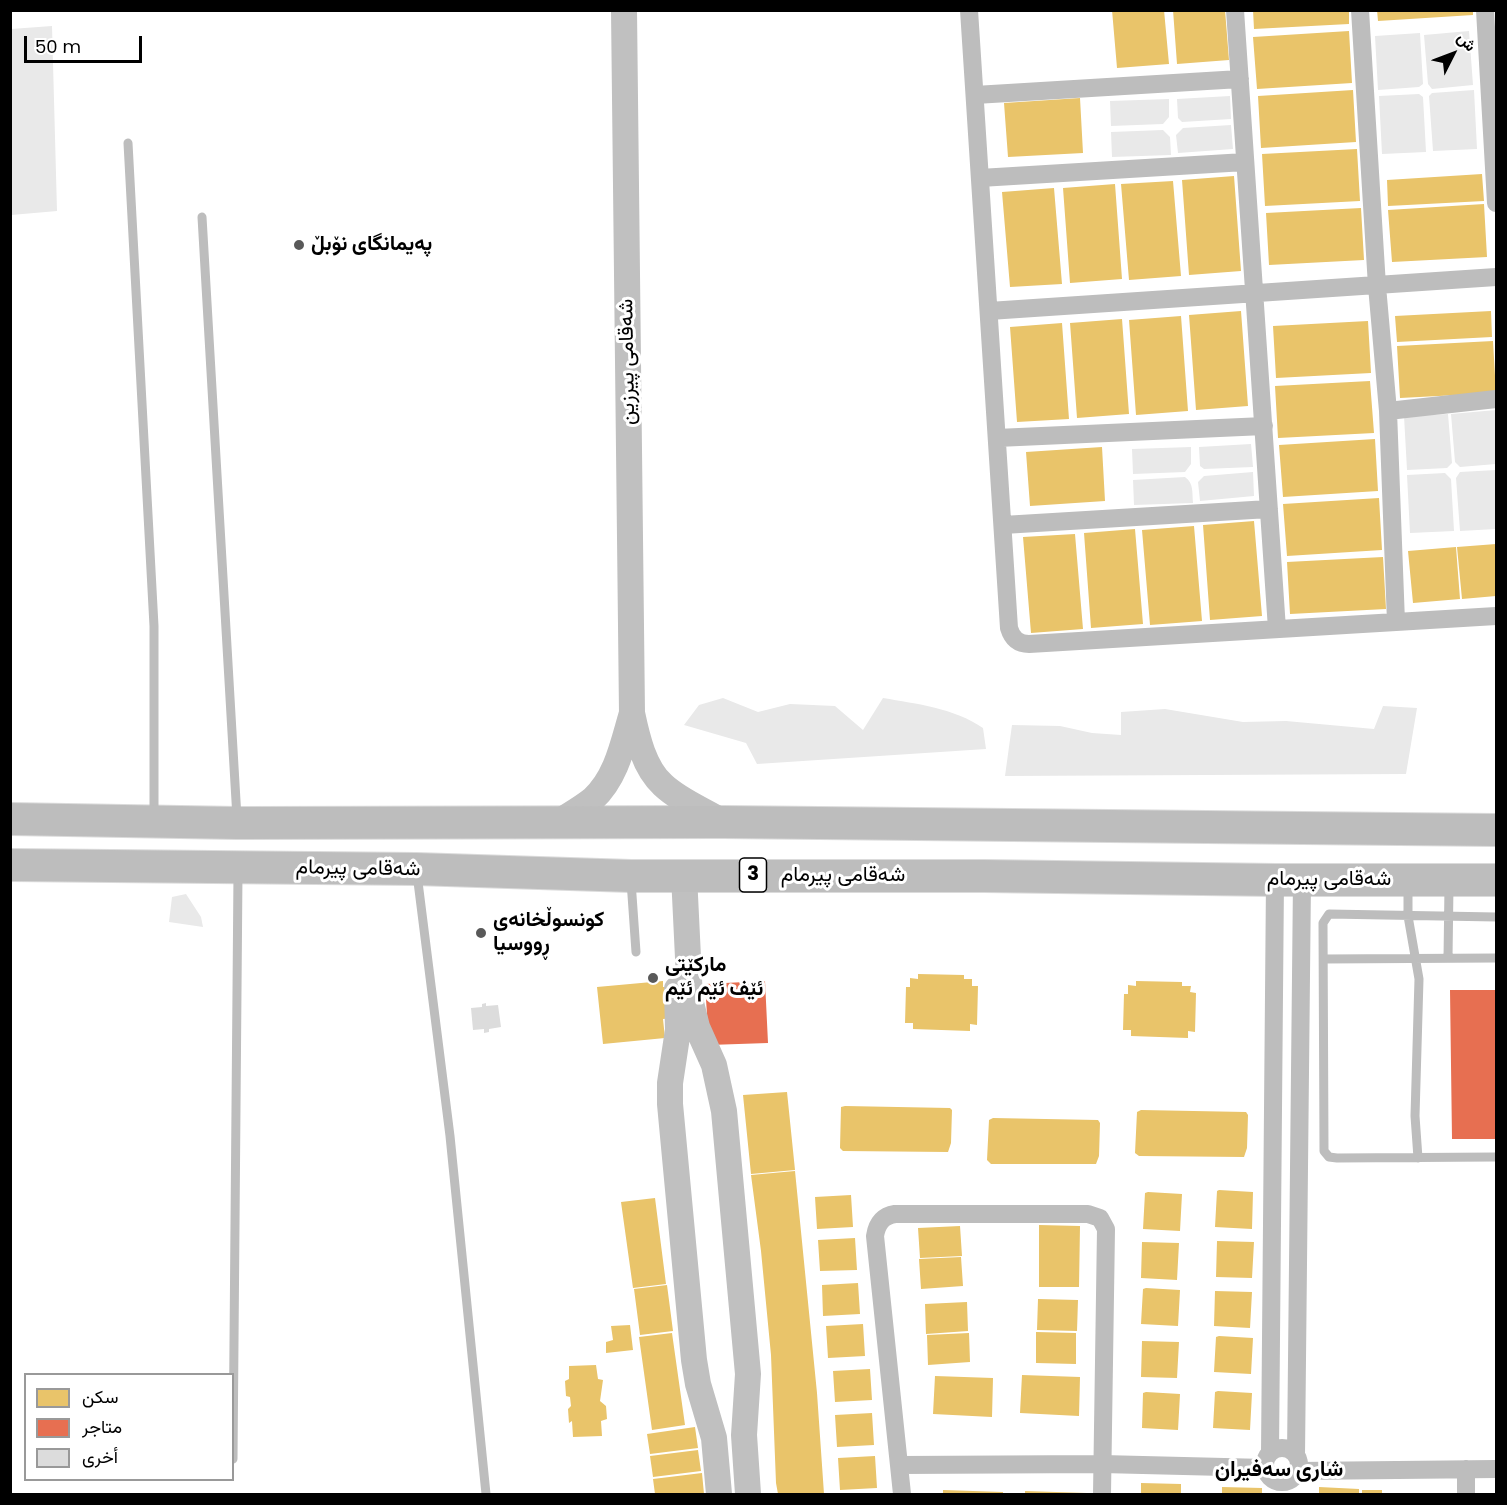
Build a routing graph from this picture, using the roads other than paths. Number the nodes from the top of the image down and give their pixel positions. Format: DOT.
graph roads {
  1 [pos="624,10"];
  2 [pos="969,10"];
  3 [pos="1235,10"];
  4 [pos="1360,10"];
  5 [pos="1485,10"];
  6 [pos="1240,79"];
  7 [pos="975,95"];
  8 [pos="128,143"];
  9 [pos="1245,162"];
  10 [pos="980,178"];
  11 [pos="1497,203"];
  12 [pos="202,217"];
  13 [pos="1497,277"];
  14 [pos="1377,286"];
  15 [pos="1255,293"];
  16 [pos="989,311"];
  17 [pos="1497,399"];
  18 [pos="1388,411"];
  19 [pos="1264,426"];
  20 [pos="997,438"];
  21 [pos="1269,509"];
  22 [pos="1003,525"];
  23 [pos="1497,616"];
  24 [pos="1396,622"];
  25 [pos="1277,629"];
  26 [pos="632,713"];
  27 [pos="10,819"];
  28 [pos="154,822"];
  29 [pos="723,822"];
  30 [pos="237,823"];
  31 [pos="557,823"];
  32 [pos="1497,830"];
  33 [pos="10,866"];
  34 [pos="238,867"];
  35 [pos="416,869"];
  36 [pos="676,875"];
  37 [pos="631,876"];
  38 [pos="1407,879"];
  39 [pos="1449,879"];
  40 [pos="1288,880"];
  41 [pos="1497,880"];
  42 [pos="1408,916"];
  43 [pos="1449,916"];
  44 [pos="1497,917"];
  45 [pos="636,952"];
  46 [pos="1415,958"];
  47 [pos="1448,958"];
  48 [pos="1497,958"];
  49 [pos="1324,959"];
  50 [pos="685,1013"];
  51 [pos="710,1053"];
  52 [pos="675,1057"];
  53 [pos="1497,1157"];
  54 [pos="1418,1158"];
  55 [pos="1273,1161"];
  56 [pos="1300,1162"];
  57 [pos="1273,1203"];
  58 [pos="1300,1203"];
  59 [pos="234,1373"];
  60 [pos="744,1414"];
  61 [pos="710,1419"];
  62 [pos="1267,1460"];
  63 [pos="1297,1463"];
  64 [pos="1102,1464"];
  65 [pos="900,1465"];
  66 [pos="1466,1469"];
  67 [pos="1497,1469"];
  68 [pos="1283,1489"];
  69 [pos="486,1494"];
  70 [pos="719,1494"];
  71 [pos="748,1494"];
  72 [pos="902,1494"];
  73 [pos="1102,1494"];
  74 [pos="1466,1494"];
  1 -- 26 [label="street, شەقامی پیرزین"];
  2 -- 7 [label="street"];
  3 -- 6 [label="street"];
  4 -- 14 [label="street"];
  5 -- 11 [label="street"];
  6 -- 7 [label="street"];
  6 -- 9 [label="street"];
  7 -- 10 [label="street"];
  8 -- 28 [label="lane"];
  9 -- 10 [label="street"];
  9 -- 15 [label="street"];
  10 -- 16 [label="street"];
  12 -- 30 [label="lane"];
  13 -- 14 [label="street"];
  14 -- 15 [label="street"];
  14 -- 18 [label="street"];
  15 -- 16 [label="street"];
  15 -- 19 [label="street"];
  16 -- 20 [label="street"];
  17 -- 18 [label="street"];
  18 -- 24 [label="street"];
  19 -- 20 [label="street"];
  19 -- 21 [label="street"];
  20 -- 22 [label="street"];
  21 -- 22 [label="street"];
  21 -- 25 [label="street"];
  22 -- 25 [label="street"];
  23 -- 24 [label="street"];
  24 -- 25 [label="street"];
  26 -- 29 [label="street"];
  26 -- 31 [label="street"];
  27 -- 28 [label="highway"];
  28 -- 30 [label="highway"];
  29 -- 31 [label="highway"];
  29 -- 32 [label="highway"];
  30 -- 31 [label="highway"];
  33 -- 34 [label="highway, شەقامی پیرمام / 3"];
  34 -- 35 [label="highway, شەقامی پیرمام / 3"];
  34 -- 59 [label="lane"];
  35 -- 37 [label="highway, شەقامی پیرمام / 3"];
  35 -- 69 [label="lane"];
  36 -- 37 [label="highway, شەقامی پیرمام / 3"];
  36 -- 40 [label="highway, شەقامی پیرمام / 3"];
  36 -- 50 [label="street"];
  37 -- 45 [label="lane"];
  38 -- 39 [label="highway, شەقامی پیرمام / 3"];
  38 -- 40 [label="highway, شەقامی پیرمام / 3"];
  38 -- 42 [label="lane"];
  39 -- 41 [label="highway, شەقامی پیرمام / 3"];
  39 -- 43 [label="lane"];
  40 -- 55 [label="street"];
  40 -- 56 [label="street"];
  42 -- 43 [label="lane"];
  42 -- 46 [label="lane"];
  42 -- 49 [label="lane"];
  43 -- 44 [label="lane"];
  43 -- 47 [label="lane"];
  46 -- 47 [label="lane"];
  46 -- 49 [label="lane"];
  46 -- 54 [label="lane"];
  47 -- 48 [label="lane"];
  49 -- 54 [label="lane"];
  50 -- 51 [label="street"];
  50 -- 52 [label="street"];
  51 -- 52 [label="street"];
  51 -- 60 [label="street"];
  52 -- 61 [label="street"];
  53 -- 54 [label="lane"];
  55 -- 56 [label="street"];
  55 -- 57 [label="street"];
  56 -- 58 [label="street"];
  57 -- 58 [label="street"];
  57 -- 62 [label="street"];
  58 -- 63 [label="street"];
  60 -- 61 [label="street"];
  60 -- 71 [label="street"];
  61 -- 70 [label="street"];
  62 -- 63 [label="street"];
  62 -- 64 [label="street"];
  62 -- 68 [label="street"];
  63 -- 66 [label="street"];
  63 -- 68 [label="street"];
  64 -- 65 [label="street"];
  64 -- 65 [label="street"];
  64 -- 73 [label="street"];
  65 -- 72 [label="street"];
  66 -- 67 [label="street"];
  66 -- 74 [label="street"];
}
